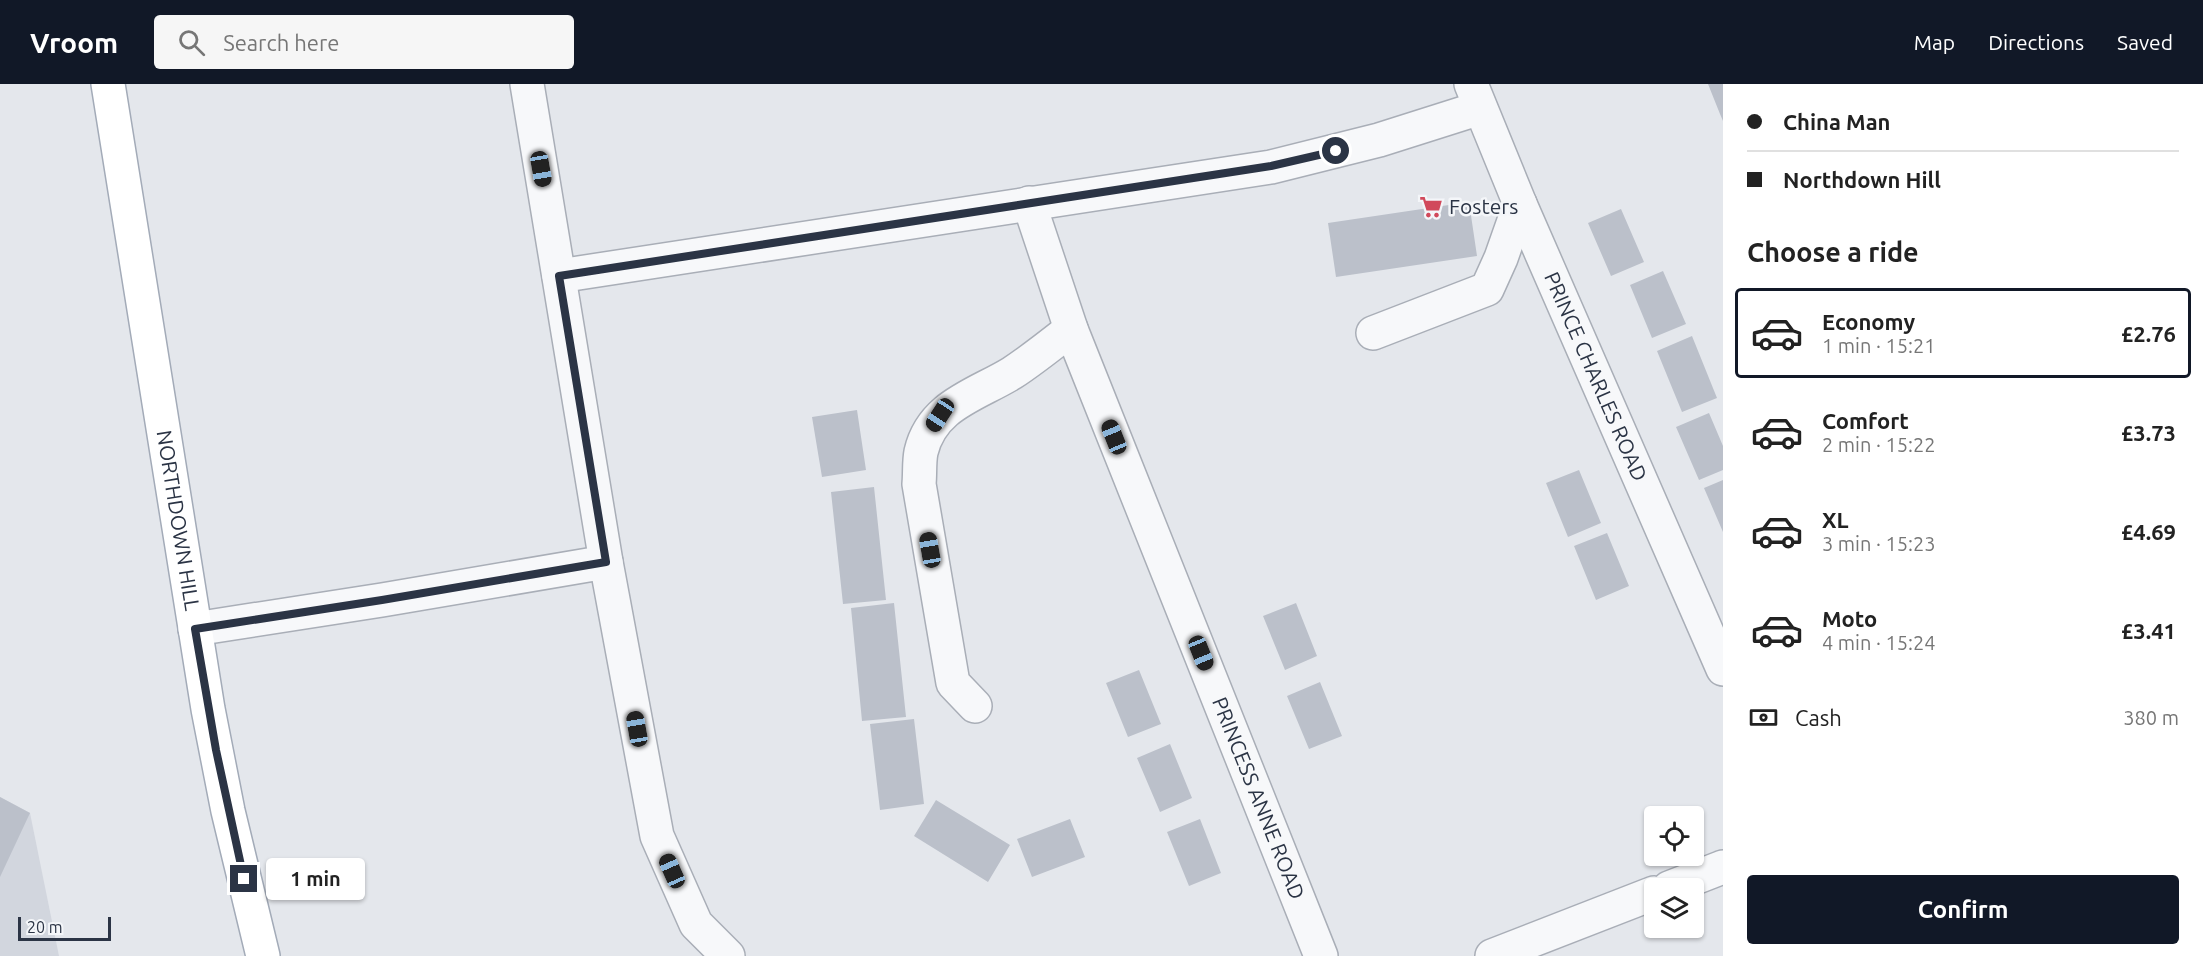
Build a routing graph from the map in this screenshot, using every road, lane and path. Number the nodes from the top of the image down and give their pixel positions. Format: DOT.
graph roads {
  1 [pos="108,84"];
  2 [pos="527,84"];
  3 [pos="1475,96"];
  4 [pos="1029,203"];
  5 [pos="1520,204"];
  6 [pos="559,276"];
  7 [pos="1071,329"];
  8 [pos="1372,333"];
  9 [pos="606,562"];
  10 [pos="195,629"];
  11 [pos="1723,669"];
  12 [pos="975,706"];
  13 [pos="1723,867"];
  14 [pos="1694,878"];
  15 [pos="1644,897"];
  16 [pos="263,956"];
  17 [pos="728,956"];
  18 [pos="1321,956"];
  19 [pos="1492,956"];
  1 -- 10 [label="main road, NORTHDOWN HILL"];
  2 -- 6 [label="street"];
  3 -- 4 [label="street"];
  3 -- 5 [label="street, PRINCE CHARLES ROAD"];
  4 -- 6 [label="street"];
  4 -- 7 [label="street, PRINCESS ANNE ROAD"];
  5 -- 8 [label="street"];
  5 -- 11 [label="street, PRINCE CHARLES ROAD"];
  6 -- 9 [label="street"];
  7 -- 12 [label="street"];
  7 -- 18 [label="street, PRINCESS ANNE ROAD"];
  9 -- 10 [label="street"];
  9 -- 17 [label="street"];
  10 -- 16 [label="main road, NORTHDOWN HILL"];
  13 -- 14 [label="street"];
  15 -- 19 [label="street"];
}
